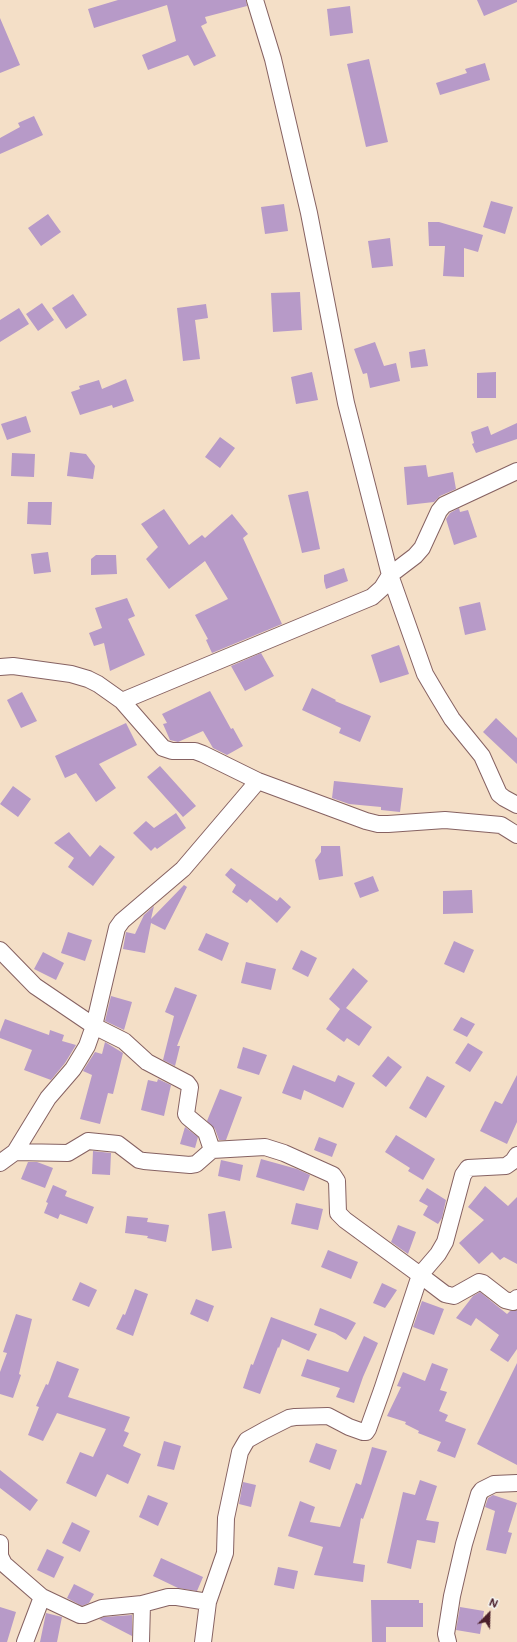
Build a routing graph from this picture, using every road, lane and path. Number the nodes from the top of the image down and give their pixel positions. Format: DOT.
graph roads {
  1 [pos="255,0"];
  2 [pos="517,471"];
  3 [pos="390,575"];
  4 [pos="0,667"];
  5 [pos="122,701"];
  6 [pos="258,781"];
  7 [pos="517,804"];
  8 [pos="517,835"];
  9 [pos="0,950"];
  10 [pos="94,1026"];
  11 [pos="212,1150"];
  12 [pos="15,1152"];
  13 [pos="517,1155"];
  14 [pos="0,1163"];
  15 [pos="420,1275"];
  16 [pos="517,1298"];
  17 [pos="517,1483"];
  18 [pos="0,1543"];
  19 [pos="42,1597"];
  20 [pos="208,1602"];
  21 [pos="142,1604"];
  22 [pos="25,1642"];
  23 [pos="141,1642"];
  24 [pos="203,1642"];
  25 [pos="448,1642"];
  1 -- 3 [label="street"];
  2 -- 3 [label="street"];
  3 -- 5 [label="street"];
  3 -- 7 [label="street"];
  4 -- 5 [label="street"];
  5 -- 6 [label="street"];
  6 -- 8 [label="street"];
  6 -- 10 [label="street"];
  9 -- 10 [label="street"];
  10 -- 11 [label="street"];
  10 -- 12 [label="street"];
  11 -- 12 [label="street"];
  11 -- 15 [label="street"];
  12 -- 14 [label="street"];
  13 -- 15 [label="street"];
  15 -- 16 [label="street"];
  15 -- 20 [label="street"];
  17 -- 25 [label="street"];
  18 -- 19 [label="street"];
  19 -- 21 [label="street"];
  19 -- 22 [label="street"];
  20 -- 21 [label="street"];
  20 -- 24 [label="street"];
  21 -- 23 [label="street"];
}
